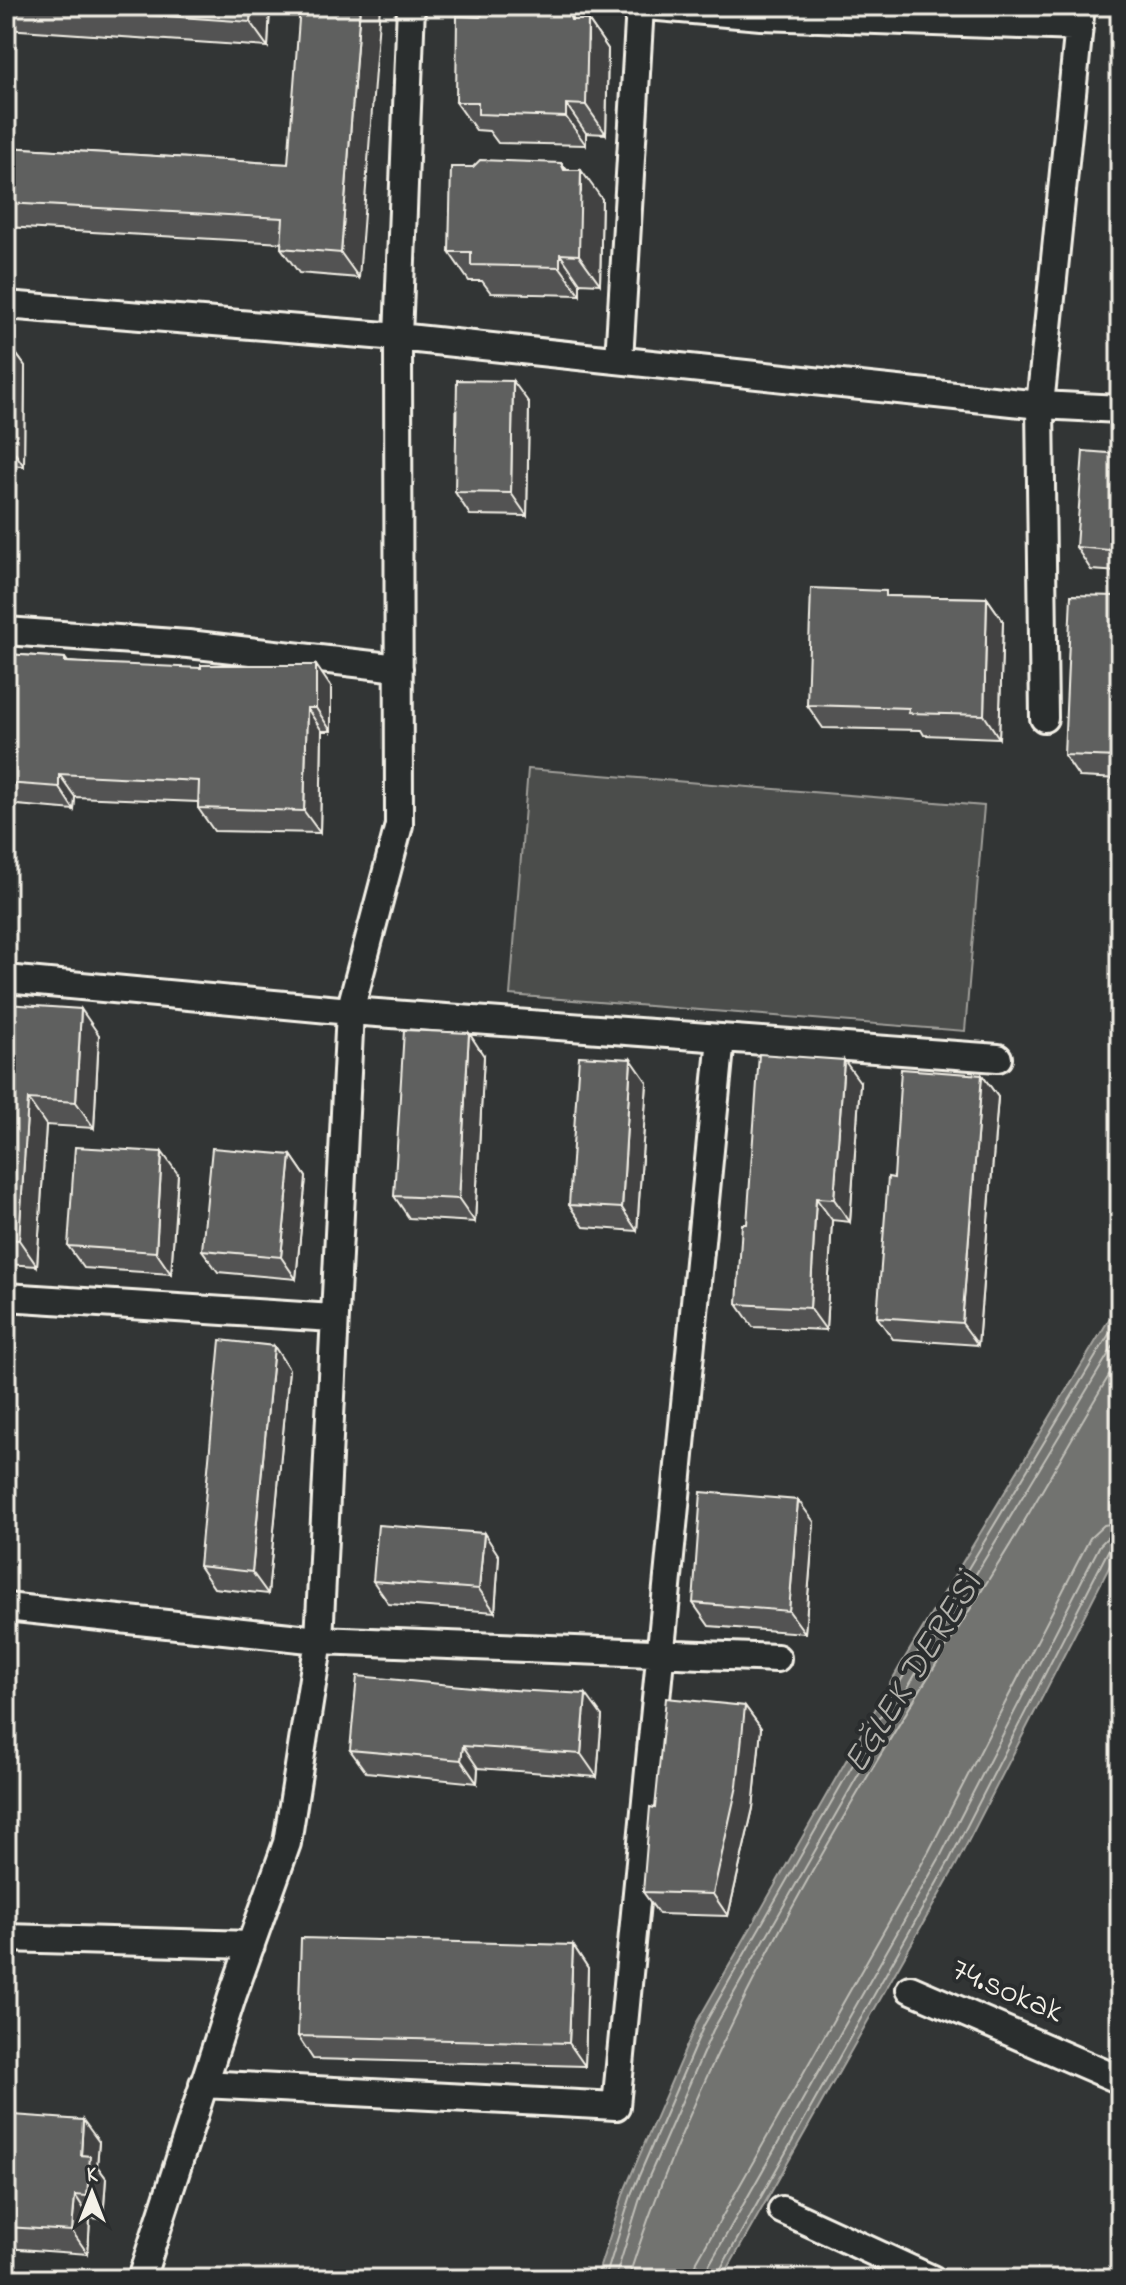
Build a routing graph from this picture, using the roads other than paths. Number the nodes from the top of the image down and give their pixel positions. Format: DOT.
graph roads {
  1 [pos="411,6"];
  2 [pos="640,6"];
  3 [pos="647,6"];
  4 [pos="761,11"];
  5 [pos="1080,17"];
  6 [pos="6,305"];
  7 [pos="398,337"];
  8 [pos="619,360"];
  9 [pos="1040,405"];
  10 [pos="1120,409"];
  11 [pos="6,631"];
  12 [pos="399,668"];
  13 [pos="1044,718"];
  14 [pos="6,979"];
  15 [pos="350,1011"];
  16 [pos="721,1038"];
  17 [pos="998,1058"];
  18 [pos="6,1297"];
  19 [pos="333,1318"];
  20 [pos="6,1607"];
  21 [pos="319,1640"];
  22 [pos="661,1653"];
  23 [pos="777,1658"];
  24 [pos="6,1938"];
  25 [pos="251,1945"];
  26 [pos="910,1989"];
  27 [pos="1120,2080"];
  28 [pos="203,2084"];
  29 [pos="782,2210"];
  30 [pos="141,2279"];
  31 [pos="932,2279"];
  1 -- 7 [label="street"];
  2 -- 8 [label="street"];
  3 -- 4 [label="street"];
  4 -- 5 [label="street"];
  5 -- 9 [label="street"];
  6 -- 7 [label="street"];
  7 -- 8 [label="street"];
  7 -- 12 [label="street"];
  8 -- 9 [label="street"];
  9 -- 10 [label="street"];
  9 -- 13 [label="street"];
  11 -- 12 [label="street"];
  12 -- 15 [label="street"];
  14 -- 15 [label="street"];
  15 -- 16 [label="street"];
  15 -- 19 [label="street"];
  16 -- 17 [label="street"];
  16 -- 22 [label="street"];
  18 -- 19 [label="street"];
  19 -- 21 [label="street"];
  20 -- 21 [label="street"];
  21 -- 22 [label="street"];
  21 -- 25 [label="street"];
  22 -- 23 [label="street"];
  22 -- 28 [label="street"];
  24 -- 25 [label="street"];
  25 -- 28 [label="street"];
  26 -- 27 [label="street, 74.sokak"];
  28 -- 30 [label="street"];
  29 -- 31 [label="street"];
}
